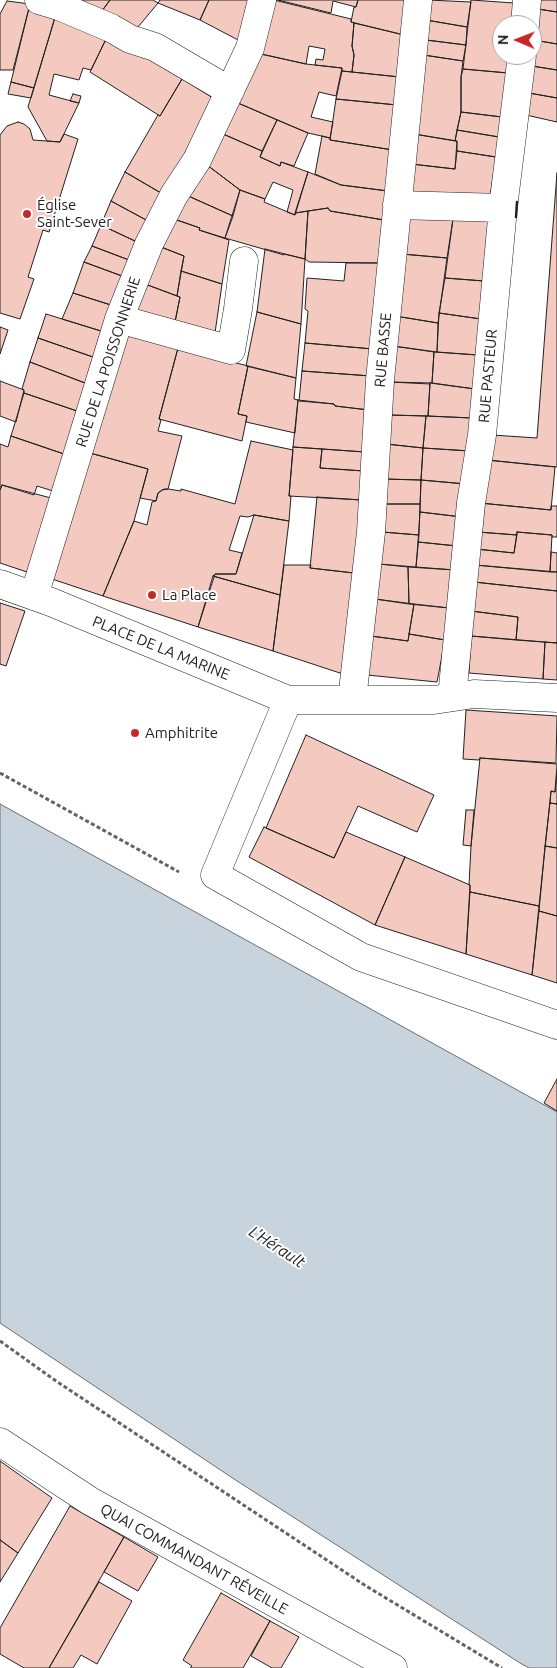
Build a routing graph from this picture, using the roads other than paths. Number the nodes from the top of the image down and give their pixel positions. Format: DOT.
graph roads {
  1 [pos="39,0"];
  2 [pos="262,0"];
  3 [pos="418,0"];
  4 [pos="527,0"];
  5 [pos="525,15"];
  6 [pos="521,65"];
  7 [pos="230,91"];
  8 [pos="397,205"];
  9 [pos="503,208"];
  10 [pos="244,261"];
  11 [pos="119,318"];
  12 [pos="0,584"];
  13 [pos="34,596"];
  14 [pos="452,697"];
  15 [pos="557,698"];
  16 [pos="288,700"];
  17 [pos="352,700"];
  18 [pos="557,1024"];
  19 [pos="0,1442"];
  20 [pos="393,1668"];
  1 -- 7 [label="street"];
  2 -- 7 [label="street, RUE DE LA POISSONNERIE"];
  3 -- 8 [label="street, RUE BASSE"];
  4 -- 5 [label="street"];
  6 -- 9 [label="street, RUE PASTEUR"];
  7 -- 11 [label="street, RUE DE LA POISSONNERIE"];
  8 -- 9 [label="street"];
  8 -- 17 [label="street, RUE BASSE"];
  9 -- 14 [label="street, RUE PASTEUR"];
  10 -- 11 [label="street"];
  11 -- 13 [label="street, RUE DE LA POISSONNERIE"];
  12 -- 13 [label="street, PLACE DE LA MARINE"];
  13 -- 16 [label="street, PLACE DE LA MARINE"];
  14 -- 15 [label="street, PLACE DE LA MARINE"];
  14 -- 17 [label="street, PLACE DE LA MARINE"];
  16 -- 17 [label="street, PLACE DE LA MARINE"];
  16 -- 18 [label="street"];
  19 -- 20 [label="street, QUAI COMMANDANT RÉVEILLE"];
}
